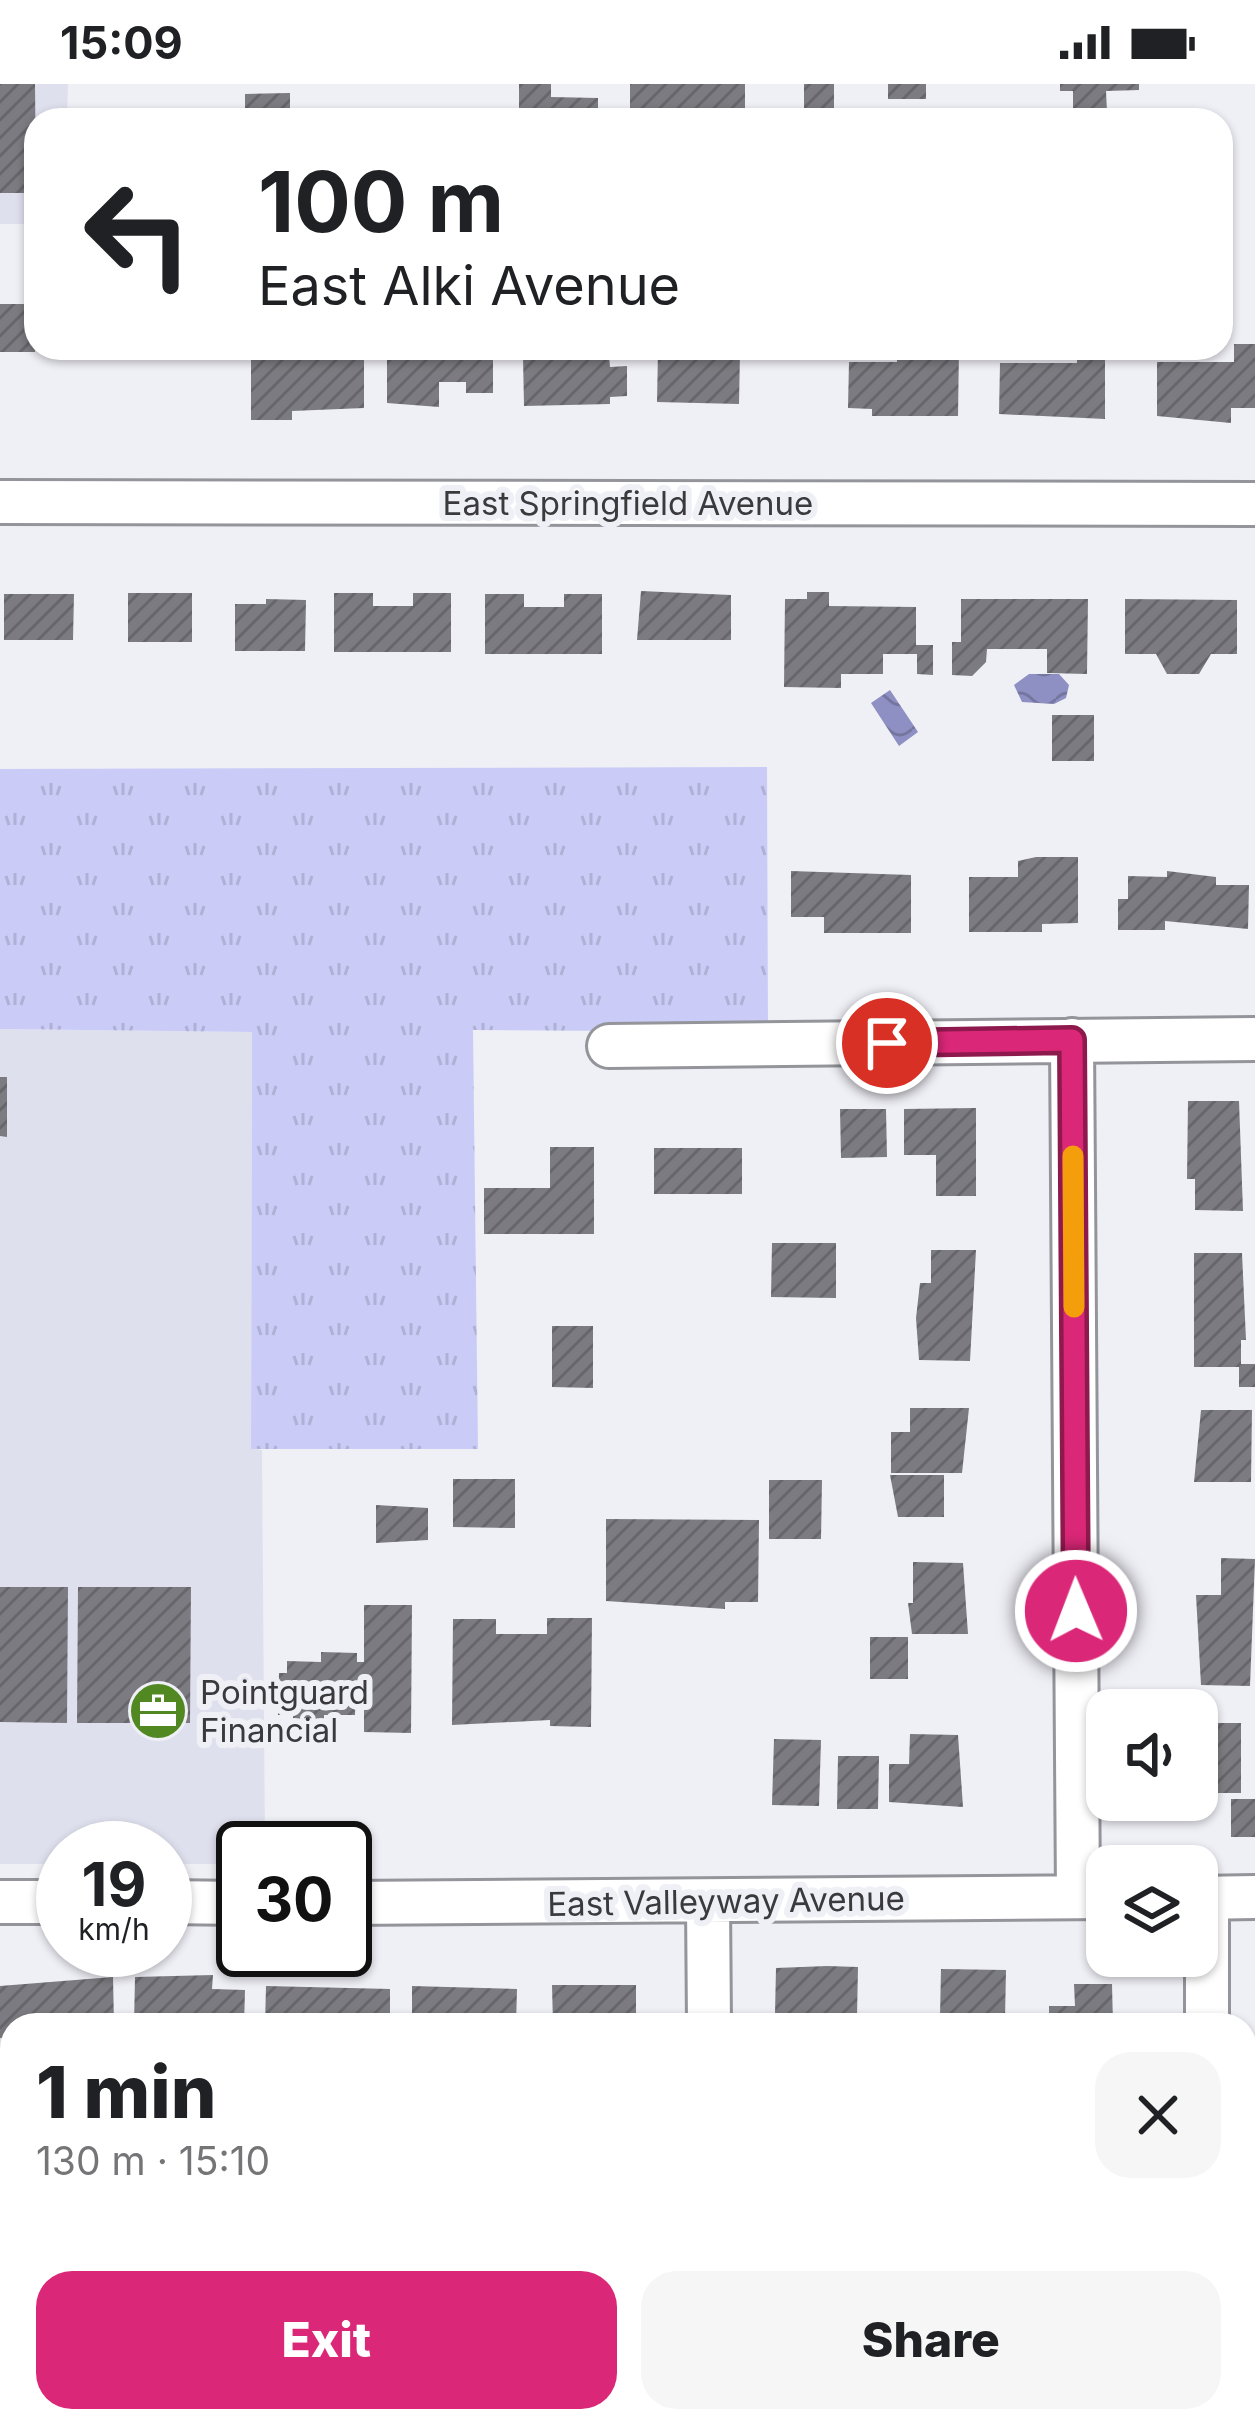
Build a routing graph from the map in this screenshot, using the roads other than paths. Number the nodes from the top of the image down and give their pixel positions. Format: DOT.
graph roads {
  1 [pos="0,502"];
  2 [pos="1255,503"];
  3 [pos="1255,1039"];
  4 [pos="1072,1040"];
  5 [pos="609,1046"];
  6 [pos="1092,1845"];
  7 [pos="1086,1896"];
  8 [pos="1255,1897"];
  9 [pos="1218,1898"];
  10 [pos="0,1902"];
  11 [pos="36,1902"];
  12 [pos="372,1903"];
  13 [pos="708,1903"];
  14 [pos="1206,1977"];
  15 [pos="709,2013"];
  16 [pos="1207,2013"];
  1 -- 2 [label="street, East Springfield Avenue"];
  3 -- 4 [label="street"];
  4 -- 5 [label="street"];
  4 -- 6 [label="street"];
  7 -- 13 [label="street, East Valleyway Avenue"];
  8 -- 9 [label="street"];
  10 -- 11 [label="street"];
  12 -- 13 [label="street, East Valleyway Avenue"];
  13 -- 15 [label="street"];
  14 -- 16 [label="street"];
}
